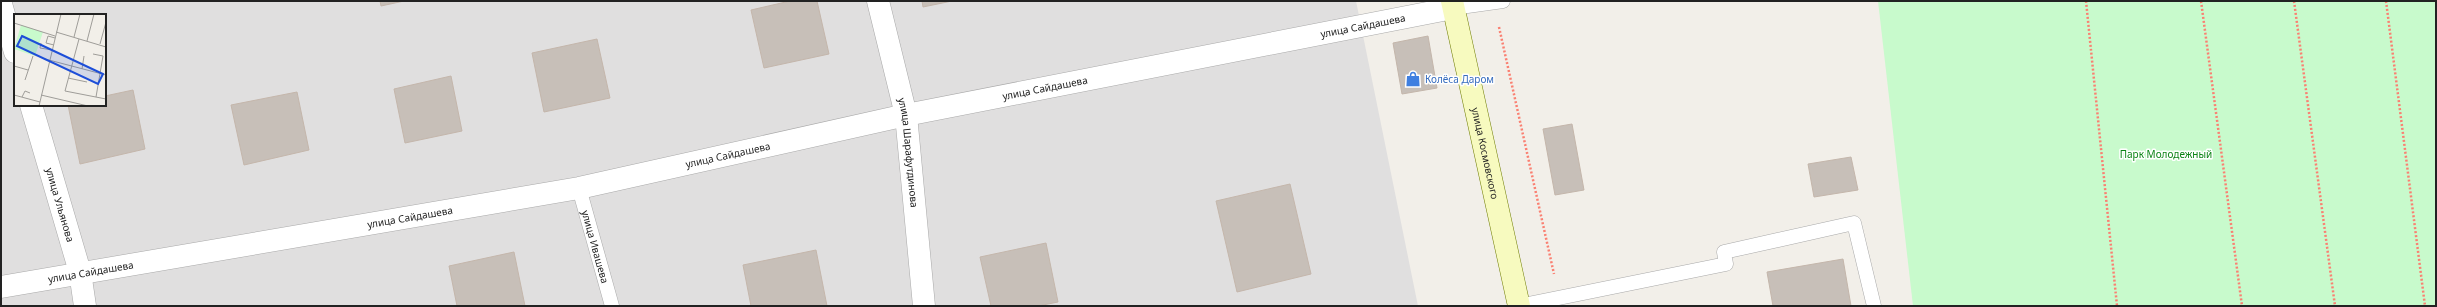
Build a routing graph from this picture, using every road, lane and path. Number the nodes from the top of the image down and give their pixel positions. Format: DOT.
graph roads {
  1 [pos="878,1"];
  2 [pos="1498,1"];
  3 [pos="2086,1"];
  4 [pos="2201,1"];
  5 [pos="2294,1"];
  6 [pos="2386,1"];
  7 [pos="1,4"];
  8 [pos="1452,4"];
  9 [pos="14,49"];
  10 [pos="30,106"];
  11 [pos="906,116"];
  12 [pos="579,188"];
  13 [pos="80,272"];
  14 [pos="1,287"];
  15 [pos="1560,298"];
  16 [pos="85,306"];
  17 [pos="612,306"];
  18 [pos="924,306"];
  19 [pos="1519,306"];
  20 [pos="1874,306"];
  21 [pos="2117,306"];
  22 [pos="2242,306"];
  23 [pos="2335,306"];
  24 [pos="2424,306"];
  1 -- 11 [label="street, улица Шарафутдинова"];
  2 -- 8 [label="lane"];
  2 -- 15 [label="path"];
  3 -- 21 [label="path"];
  4 -- 22 [label="path"];
  5 -- 23 [label="path"];
  6 -- 24 [label="path"];
  7 -- 9 [label="street"];
  8 -- 11 [label="street, улица Сайдашева"];
  8 -- 19 [label="main road, улица Космовского"];
  10 -- 13 [label="street, улица Ульянова"];
  11 -- 12 [label="street, улица Сайдашева"];
  11 -- 18 [label="street, улица Шарафутдинова"];
  12 -- 13 [label="street, улица Сайдашева"];
  12 -- 17 [label="lane, улица Ивашева"];
  13 -- 14 [label="street, улица Сайдашева"];
  13 -- 16 [label="street, улица Ульянова"];
  15 -- 19 [label="lane"];
  15 -- 20 [label="lane"];
}
